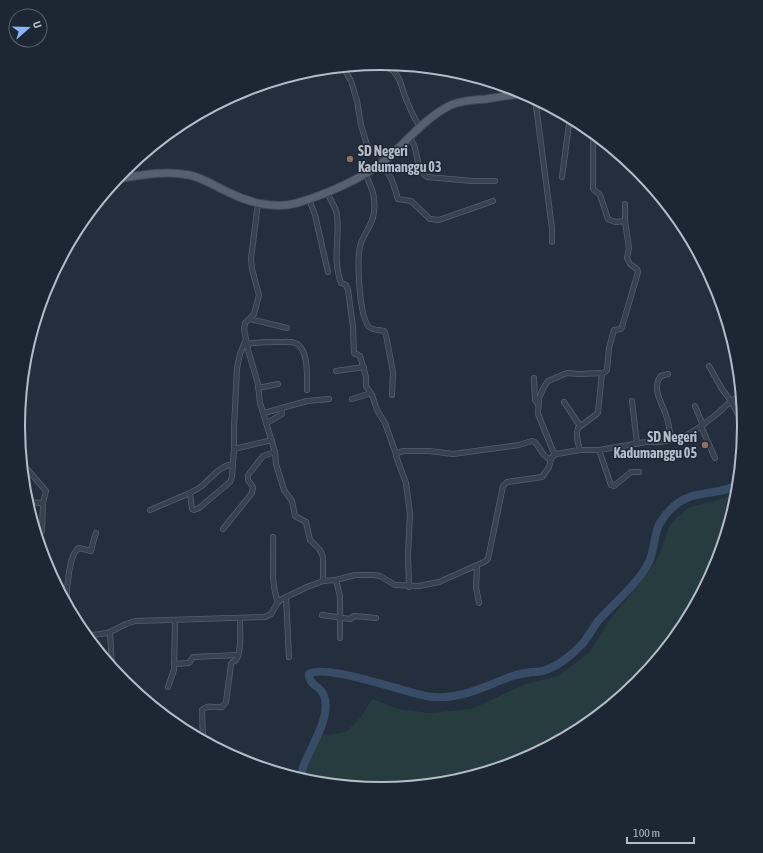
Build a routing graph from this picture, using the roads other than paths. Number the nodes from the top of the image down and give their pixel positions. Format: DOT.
graph roads {
  1 [pos="394,71"];
  2 [pos="346,72"];
  3 [pos="504,92"];
  4 [pos="512,95"];
  5 [pos="505,96"];
  6 [pos="536,106"];
  7 [pos="569,123"];
  8 [pos="420,127"];
  9 [pos="410,137"];
  10 [pos="593,140"];
  11 [pos="384,161"];
  12 [pos="365,174"];
  13 [pos="562,177"];
  14 [pos="125,178"];
  15 [pos="495,181"];
  16 [pos="327,192"];
  17 [pos="309,199"];
  18 [pos="493,201"];
  19 [pos="258,203"];
  20 [pos="625,204"];
  21 [pos="625,221"];
  22 [pos="552,242"];
  23 [pos="328,272"];
  24 [pos="250,319"];
  25 [pos="287,328"];
  26 [pos="246,342"];
  27 [pos="709,366"];
  28 [pos="364,367"];
  29 [pos="336,371"];
  30 [pos="602,373"];
  31 [pos="668,374"];
  32 [pos="534,378"];
  33 [pos="278,384"];
  34 [pos="258,388"];
  35 [pos="307,390"];
  36 [pos="371,393"];
  37 [pos="392,395"];
  38 [pos="352,398"];
  39 [pos="737,398"];
  40 [pos="329,399"];
  41 [pos="632,401"];
  42 [pos="731,401"];
  43 [pos="564,402"];
  44 [pos="538,404"];
  45 [pos="695,406"];
  46 [pos="281,408"];
  47 [pos="264,413"];
  48 [pos="737,413"];
  49 [pos="267,423"];
  50 [pos="702,425"];
  51 [pos="580,426"];
  52 [pos="272,440"];
  53 [pos="672,440"];
  54 [pos="637,444"];
  55 [pos="234,450"];
  56 [pos="580,450"];
  57 [pos="599,450"];
  58 [pos="275,452"];
  59 [pos="396,454"];
  60 [pos="556,454"];
  61 [pos="715,458"];
  62 [pos="550,460"];
  63 [pos="233,464"];
  64 [pos="28,470"];
  65 [pos="639,472"];
  66 [pos="190,493"];
  67 [pos="33,502"];
  68 [pos="43,503"];
  69 [pos="150,510"];
  70 [pos="223,529"];
  71 [pos="42,531"];
  72 [pos="96,533"];
  73 [pos="273,537"];
  74 [pos="477,566"];
  75 [pos="336,580"];
  76 [pos="323,581"];
  77 [pos="409,587"];
  78 [pos="67,593"];
  79 [pos="286,597"];
  80 [pos="278,602"];
  81 [pos="479,603"];
  82 [pos="322,615"];
  83 [pos="340,616"];
  84 [pos="240,618"];
  85 [pos="376,618"];
  86 [pos="176,620"];
  87 [pos="110,632"];
  88 [pos="93,635"];
  89 [pos="340,638"];
  90 [pos="238,655"];
  91 [pos="288,657"];
  92 [pos="112,660"];
  93 [pos="174,664"];
  94 [pos="168,687"];
  95 [pos="203,735"];
  1 -- 8 [label="street"];
  2 -- 11 [label="street"];
  3 -- 5 [label="street"];
  4 -- 5 [label="main road"];
  5 -- 8 [label="main road"];
  6 -- 22 [label="street"];
  7 -- 13 [label="street"];
  8 -- 9 [label="main road"];
  9 -- 11 [label="main road"];
  9 -- 15 [label="street"];
  10 -- 21 [label="street"];
  11 -- 12 [label="main road"];
  11 -- 18 [label="street"];
  12 -- 16 [label="main road"];
  12 -- 37 [label="street"];
  14 -- 19 [label="main road"];
  16 -- 17 [label="main road"];
  16 -- 28 [label="street"];
  17 -- 19 [label="main road"];
  17 -- 23 [label="street"];
  19 -- 24 [label="street"];
  20 -- 21 [label="street"];
  21 -- 30 [label="street"];
  24 -- 25 [label="street"];
  24 -- 26 [label="street"];
  26 -- 34 [label="street"];
  26 -- 35 [label="street"];
  26 -- 55 [label="street"];
  27 -- 42 [label="street"];
  28 -- 29 [label="street"];
  28 -- 36 [label="street"];
  30 -- 44 [label="street"];
  30 -- 51 [label="street"];
  31 -- 53 [label="street"];
  32 -- 44 [label="street"];
  33 -- 34 [label="street"];
  34 -- 47 [label="street"];
  36 -- 38 [label="street"];
  36 -- 59 [label="street"];
  39 -- 42 [label="street"];
  40 -- 46 [label="street"];
  41 -- 54 [label="street"];
  42 -- 48 [label="street"];
  42 -- 50 [label="street"];
  43 -- 51 [label="street"];
  44 -- 60 [label="street"];
  45 -- 50 [label="street"];
  46 -- 47 [label="street"];
  46 -- 49 [label="street"];
  47 -- 49 [label="street"];
  49 -- 52 [label="street"];
  50 -- 53 [label="street"];
  50 -- 61 [label="street"];
  51 -- 56 [label="street"];
  52 -- 55 [label="street"];
  52 -- 58 [label="street"];
  53 -- 54 [label="street"];
  54 -- 57 [label="street"];
  55 -- 63 [label="street"];
  56 -- 57 [label="street"];
  56 -- 60 [label="street"];
  57 -- 65 [label="street"];
  58 -- 70 [label="street"];
  58 -- 76 [label="street"];
  59 -- 62 [label="street"];
  59 -- 77 [label="street"];
  60 -- 62 [label="street"];
  62 -- 74 [label="street"];
  63 -- 66 [label="street"];
  63 -- 66 [label="street"];
  64 -- 68 [label="street"];
  66 -- 69 [label="street"];
  67 -- 68 [label="street"];
  68 -- 71 [label="street"];
  72 -- 78 [label="street"];
  73 -- 80 [label="street"];
  74 -- 77 [label="street"];
  74 -- 81 [label="street"];
  75 -- 76 [label="street"];
  75 -- 77 [label="street"];
  75 -- 83 [label="street"];
  76 -- 79 [label="street"];
  79 -- 80 [label="street"];
  79 -- 91 [label="street"];
  80 -- 84 [label="street"];
  82 -- 83 [label="street"];
  83 -- 85 [label="street"];
  83 -- 89 [label="street"];
  84 -- 86 [label="street"];
  84 -- 90 [label="street"];
  86 -- 87 [label="street"];
  86 -- 93 [label="street"];
  87 -- 88 [label="street"];
  87 -- 92 [label="street"];
  90 -- 93 [label="street"];
  90 -- 95 [label="street"];
  93 -- 94 [label="street"];
}
